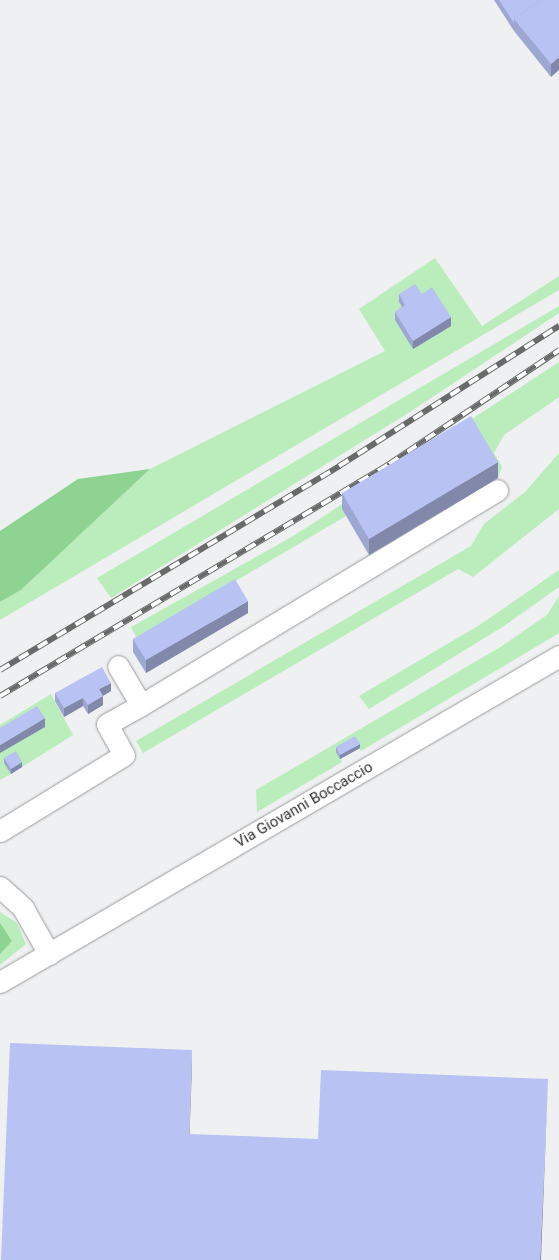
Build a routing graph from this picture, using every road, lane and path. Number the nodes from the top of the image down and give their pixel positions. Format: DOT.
graph roads {
  1 [pos="497,490"];
  2 [pos="559,656"];
  3 [pos="118,666"];
  4 [pos="141,705"];
  5 [pos="0,831"];
  6 [pos="0,887"];
  7 [pos="50,954"];
  8 [pos="0,982"];
  1 -- 4 [label="street"];
  2 -- 7 [label="street, Via Giovanni Boccaccio"];
  3 -- 4 [label="street"];
  4 -- 5 [label="street"];
  6 -- 7 [label="street"];
  7 -- 8 [label="street, Via Giovanni Boccaccio"];
}
